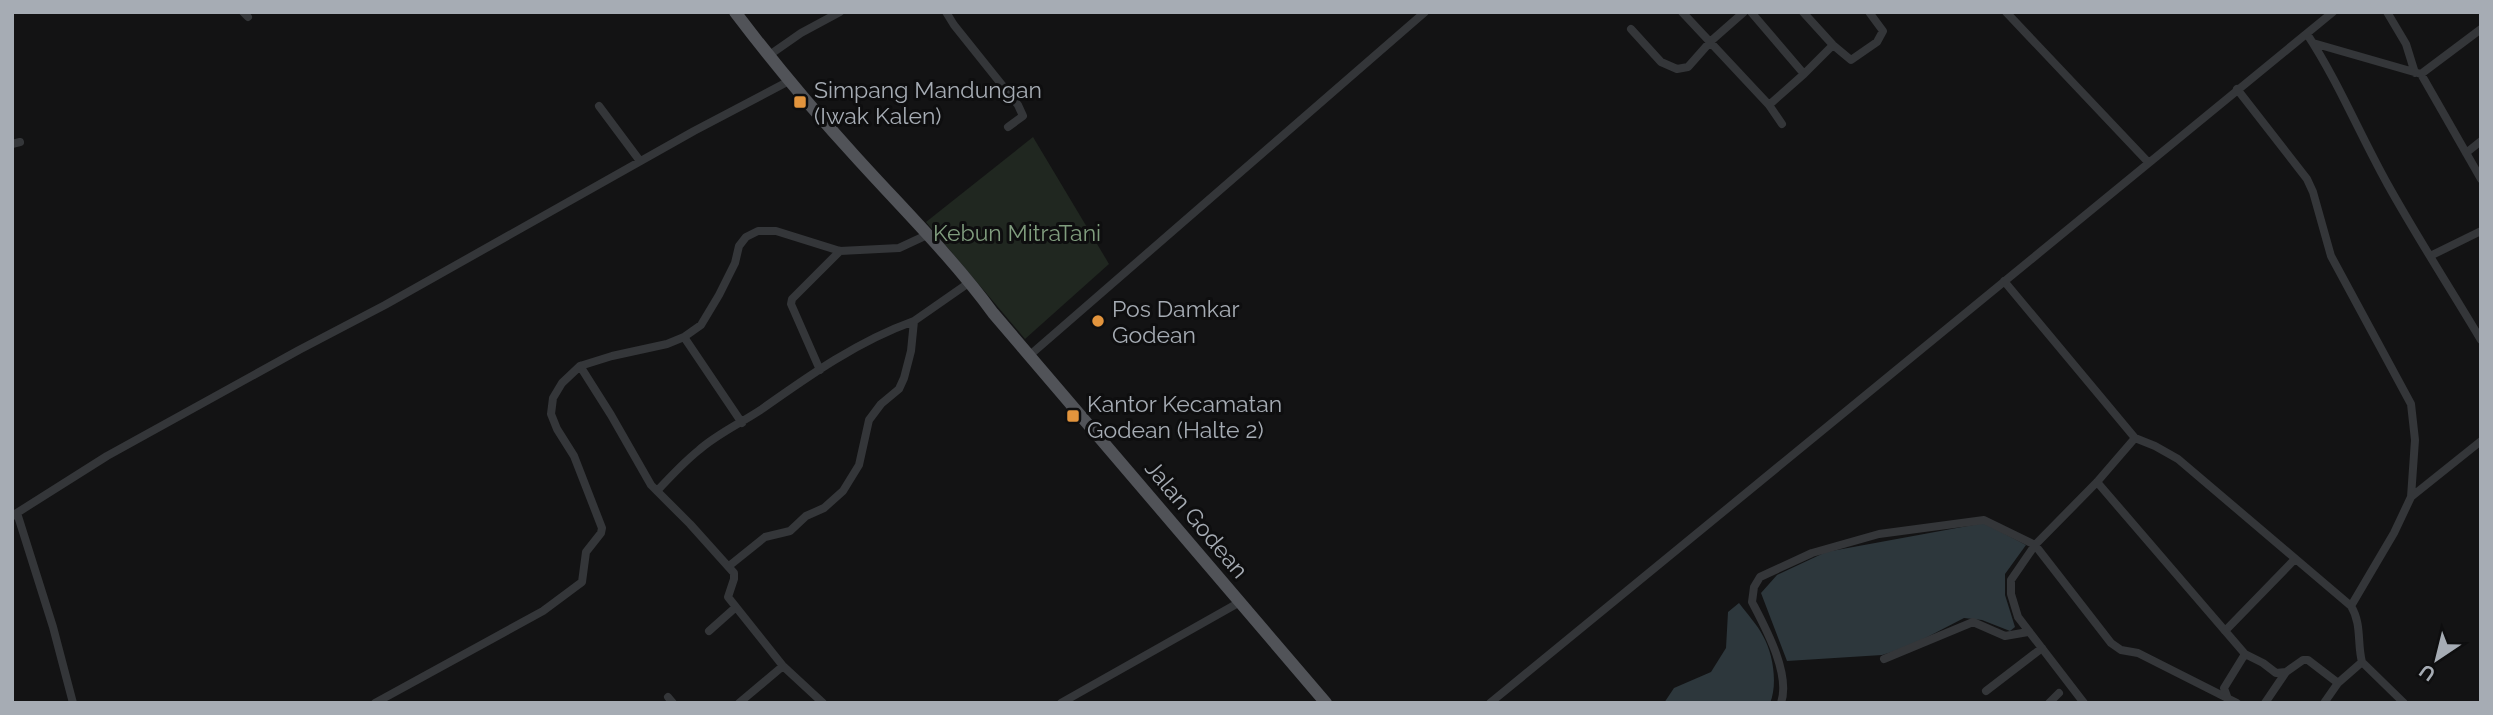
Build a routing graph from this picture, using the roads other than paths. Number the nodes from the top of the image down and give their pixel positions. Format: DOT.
graph roads {
  1 [pos="735,12"];
  2 [pos="840,12"];
  3 [pos="946,12"];
  4 [pos="1425,12"];
  5 [pos="1682,12"];
  6 [pos="1744,12"];
  7 [pos="1751,12"];
  8 [pos="1803,12"];
  9 [pos="1869,12"];
  10 [pos="2006,12"];
  11 [pos="2333,12"];
  12 [pos="2387,12"];
  13 [pos="1631,29"];
  14 [pos="2481,29"];
  15 [pos="2307,34"];
  16 [pos="1711,41"];
  17 [pos="2313,43"];
  18 [pos="1833,46"];
  19 [pos="768,56"];
  20 [pos="2418,73"];
  21 [pos="1804,74"];
  22 [pos="789,81"];
  23 [pos="2237,89"];
  24 [pos="1769,105"];
  25 [pos="598,106"];
  26 [pos="1782,124"];
  27 [pos="1008,127"];
  28 [pos="2481,141"];
  29 [pos="2466,153"];
  30 [pos="640,161"];
  31 [pos="2148,162"];
  32 [pos="2481,179"];
  33 [pos="2481,230"];
  34 [pos="928,235"];
  35 [pos="840,251"];
  36 [pos="2430,256"];
  37 [pos="2004,281"];
  38 [pos="970,282"];
  39 [pos="914,321"];
  40 [pos="684,337"];
  41 [pos="2481,340"];
  42 [pos="1030,355"];
  43 [pos="580,366"];
  44 [pos="820,370"];
  45 [pos="742,422"];
  46 [pos="2135,438"];
  47 [pos="2481,441"];
  48 [pos="2097,482"];
  49 [pos="657,491"];
  50 [pos="2411,497"];
  51 [pos="15,515"];
  52 [pos="2035,545"];
  53 [pos="2295,559"];
  54 [pos="729,566"];
  55 [pos="1240,602"];
  56 [pos="2351,606"];
  57 [pos="736,607"];
  58 [pos="709,631"];
  59 [pos="2225,631"];
  60 [pos="2028,632"];
  61 [pos="2042,648"];
  62 [pos="2245,654"];
  63 [pos="1884,659"];
  64 [pos="2362,662"];
  65 [pos="783,666"];
  66 [pos="2286,672"];
  67 [pos="2338,683"];
  68 [pos="1986,691"];
  69 [pos="2059,694"];
  70 [pos="2228,699"];
  71 [pos="73,703"];
  72 [pos="375,703"];
  73 [pos="739,703"];
  74 [pos="823,703"];
  75 [pos="1061,703"];
  76 [pos="1326,703"];
  77 [pos="1490,703"];
  78 [pos="1781,703"];
  79 [pos="2049,703"];
  80 [pos="2084,703"];
  81 [pos="2237,703"];
  82 [pos="2265,703"];
  83 [pos="2324,703"];
  84 [pos="2404,703"];
  1 -- 19 [label="main road, Jalan Godean"];
  2 -- 19 [label="street"];
  3 -- 27 [label="street"];
  4 -- 42 [label="street"];
  5 -- 16 [label="street"];
  6 -- 16 [label="street"];
  7 -- 21 [label="street"];
  8 -- 18 [label="street"];
  9 -- 18 [label="street"];
  10 -- 31 [label="street"];
  11 -- 15 [label="street"];
  12 -- 20 [label="street"];
  13 -- 16 [label="street"];
  14 -- 20 [label="street"];
  15 -- 17 [label="street"];
  15 -- 23 [label="street"];
  16 -- 24 [label="street"];
  17 -- 20 [label="street"];
  17 -- 36 [label="street"];
  18 -- 21 [label="street"];
  19 -- 22 [label="main road, Jalan Godean"];
  20 -- 29 [label="street"];
  21 -- 24 [label="street"];
  22 -- 30 [label="street"];
  22 -- 34 [label="main road, Jalan Godean"];
  23 -- 31 [label="street"];
  23 -- 50 [label="street"];
  24 -- 26 [label="street"];
  25 -- 30 [label="street"];
  28 -- 29 [label="street"];
  29 -- 32 [label="street"];
  30 -- 51 [label="street"];
  31 -- 37 [label="street"];
  33 -- 36 [label="street"];
  34 -- 35 [label="street"];
  34 -- 38 [label="main road, Jalan Godean"];
  35 -- 40 [label="street"];
  35 -- 44 [label="street"];
  36 -- 41 [label="street"];
  37 -- 46 [label="street"];
  37 -- 77 [label="street"];
  38 -- 39 [label="street"];
  38 -- 42 [label="main road, Jalan Godean"];
  39 -- 44 [label="street"];
  39 -- 54 [label="street"];
  40 -- 43 [label="street"];
  40 -- 45 [label="street"];
  42 -- 55 [label="main road, Jalan Godean"];
  43 -- 49 [label="street"];
  43 -- 72 [label="street"];
  44 -- 45 [label="street"];
  45 -- 49 [label="street"];
  46 -- 48 [label="street"];
  46 -- 53 [label="street"];
  47 -- 50 [label="street"];
  48 -- 52 [label="street"];
  48 -- 59 [label="street"];
  49 -- 54 [label="street"];
  50 -- 56 [label="street"];
  51 -- 71 [label="street"];
  52 -- 60 [label="street"];
  52 -- 70 [label="street"];
  52 -- 78 [label="street"];
  53 -- 56 [label="street"];
  53 -- 59 [label="street"];
  54 -- 57 [label="street"];
  55 -- 75 [label="street"];
  55 -- 76 [label="main road, Jalan Godean"];
  56 -- 64 [label="street"];
  57 -- 58 [label="street"];
  57 -- 65 [label="street"];
  59 -- 62 [label="street"];
  60 -- 61 [label="street"];
  60 -- 63 [label="street"];
  61 -- 68 [label="street"];
  61 -- 80 [label="street"];
  62 -- 66 [label="street"];
  62 -- 70 [label="street"];
  64 -- 67 [label="street"];
  64 -- 84 [label="street"];
  65 -- 73 [label="street"];
  65 -- 74 [label="street"];
  66 -- 67 [label="street"];
  66 -- 82 [label="street"];
  67 -- 83 [label="street"];
  69 -- 79 [label="street"];
  70 -- 81 [label="street"];
}
